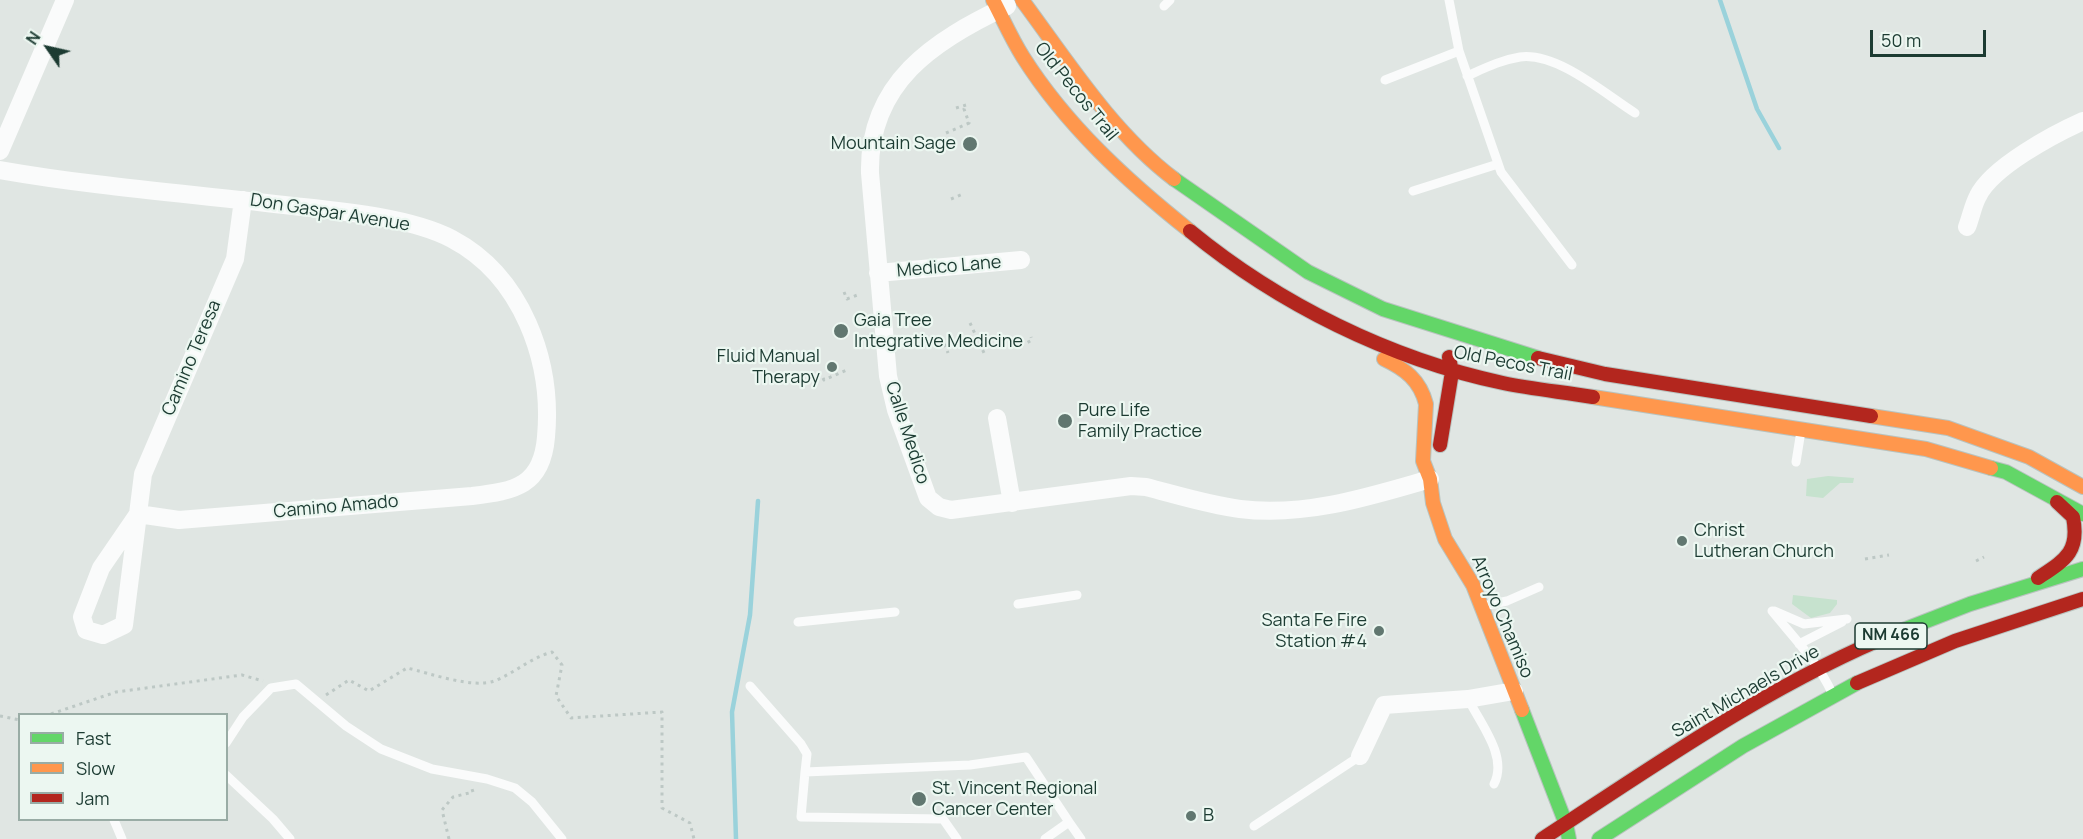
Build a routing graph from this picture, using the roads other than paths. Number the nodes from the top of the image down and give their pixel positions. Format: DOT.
graph roads {
  1 [pos="65,0"];
  2 [pos="1021,0"];
  3 [pos="1449,0"];
  4 [pos="996,5"];
  5 [pos="1459,51"];
  6 [pos="1467,76"];
  7 [pos="1385,80"];
  8 [pos="1635,113"];
  9 [pos="2083,121"];
  10 [pos="0,151"];
  11 [pos="1498,164"];
  12 [pos="1158,166"];
  13 [pos="0,170"];
  14 [pos="1413,191"];
  15 [pos="243,200"];
  16 [pos="1967,227"];
  17 [pos="1233,237"];
  18 [pos="1208,248"];
  19 [pos="1021,260"];
  20 [pos="1572,265"];
  21 [pos="878,273"];
  22 [pos="1439,349"];
  23 [pos="1452,372"];
  24 [pos="997,418"];
  25 [pos="1801,429"];
  26 [pos="1796,462"];
  27 [pos="530,479"];
  28 [pos="1430,479"];
  29 [pos="2032,485"];
  30 [pos="2083,487"];
  31 [pos="1012,503"];
  32 [pos="138,514"];
  33 [pos="2083,514"];
  34 [pos="2083,569"];
  35 [pos="2031,583"];
  36 [pos="1539,587"];
  37 [pos="1077,595"];
  38 [pos="2083,599"];
  39 [pos="1018,604"];
  40 [pos="1481,607"];
  41 [pos="895,612"];
  42 [pos="798,622"];
  43 [pos="1799,644"];
  44 [pos="1821,668"];
  45 [pos="750,686"];
  46 [pos="1514,691"];
  47 [pos="1833,695"];
  48 [pos="1468,699"];
  49 [pos="228,740"];
  50 [pos="1359,756"];
  51 [pos="805,772"];
  52 [pos="228,777"];
  53 [pos="1494,784"];
  54 [pos="115,821"];
  55 [pos="1070,822"];
  56 [pos="1566,824"];
  57 [pos="1254,826"];
  58 [pos="954,838"];
  59 [pos="122,839"];
  60 [pos="290,839"];
  61 [pos="562,839"];
  62 [pos="1045,839"];
  63 [pos="1080,839"];
  64 [pos="1542,839"];
  65 [pos="1569,839"];
  66 [pos="1599,839"];
  1 -- 10 [label="street"];
  2 -- 4 [label="street, Calle Medico"];
  2 -- 12 [label="main road, Old Pecos Trail"];
  3 -- 5 [label="lane"];
  4 -- 18 [label="main road, Old Pecos Trail"];
  4 -- 21 [label="street, Calle Medico"];
  5 -- 6 [label="lane"];
  5 -- 7 [label="lane"];
  6 -- 8 [label="lane"];
  6 -- 11 [label="lane"];
  9 -- 16 [label="street"];
  11 -- 14 [label="lane"];
  11 -- 20 [label="lane"];
  12 -- 17 [label="main road"];
  12 -- 30 [label="main road, Old Pecos Trail"];
  13 -- 15 [label="street, Don Gaspar Avenue"];
  15 -- 27 [label="street, Don Gaspar Avenue"];
  15 -- 32 [label="street, Camino Teresa"];
  18 -- 23 [label="main road, Old Pecos Trail"];
  18 -- 28 [label="main road"];
  19 -- 21 [label="street, Medico Lane"];
  21 -- 31 [label="street, Calle Medico"];
  22 -- 23 [label="main road"];
  23 -- 25 [label="main road, Old Pecos Trail"];
  23 -- 28 [label="main road, Arroyo Chamiso"];
  24 -- 31 [label="street"];
  25 -- 26 [label="lane"];
  25 -- 29 [label="main road, Old Pecos Trail"];
  27 -- 32 [label="street, Camino Amado"];
  28 -- 31 [label="street, Calle Medico"];
  28 -- 40 [label="main road, Arroyo Chamiso"];
  29 -- 33 [label="main road, Old Pecos Trail"];
  29 -- 35 [label="main road"];
  32 -- 32 [label="street, Camino Teresa"];
  34 -- 35 [label="main road, Saint Michaels Drive / NM 466"];
  35 -- 44 [label="main road, Saint Michaels Drive / NM 466"];
  36 -- 40 [label="lane"];
  37 -- 39 [label="lane"];
  38 -- 47 [label="main road, NM 466"];
  40 -- 46 [label="main road, Arroyo Chamiso"];
  41 -- 42 [label="lane"];
  43 -- 43 [label="lane"];
  43 -- 44 [label="lane"];
  44 -- 47 [label="lane"];
  44 -- 56 [label="main road, Saint Michaels Drive / NM 466"];
  45 -- 51 [label="lane"];
  46 -- 48 [label="street"];
  46 -- 56 [label="main road, Arroyo Chamiso"];
  47 -- 66 [label="main road, NM 466"];
  48 -- 50 [label="street"];
  48 -- 53 [label="lane"];
  49 -- 61 [label="lane"];
  50 -- 57 [label="lane"];
  51 -- 55 [label="lane"];
  51 -- 58 [label="lane"];
  52 -- 60 [label="lane"];
  54 -- 59 [label="lane"];
  55 -- 62 [label="lane"];
  55 -- 63 [label="lane"];
  56 -- 64 [label="main road, Saint Michaels Drive / NM 466"];
  56 -- 65 [label="main road, Arroyo Chamiso"];
}
